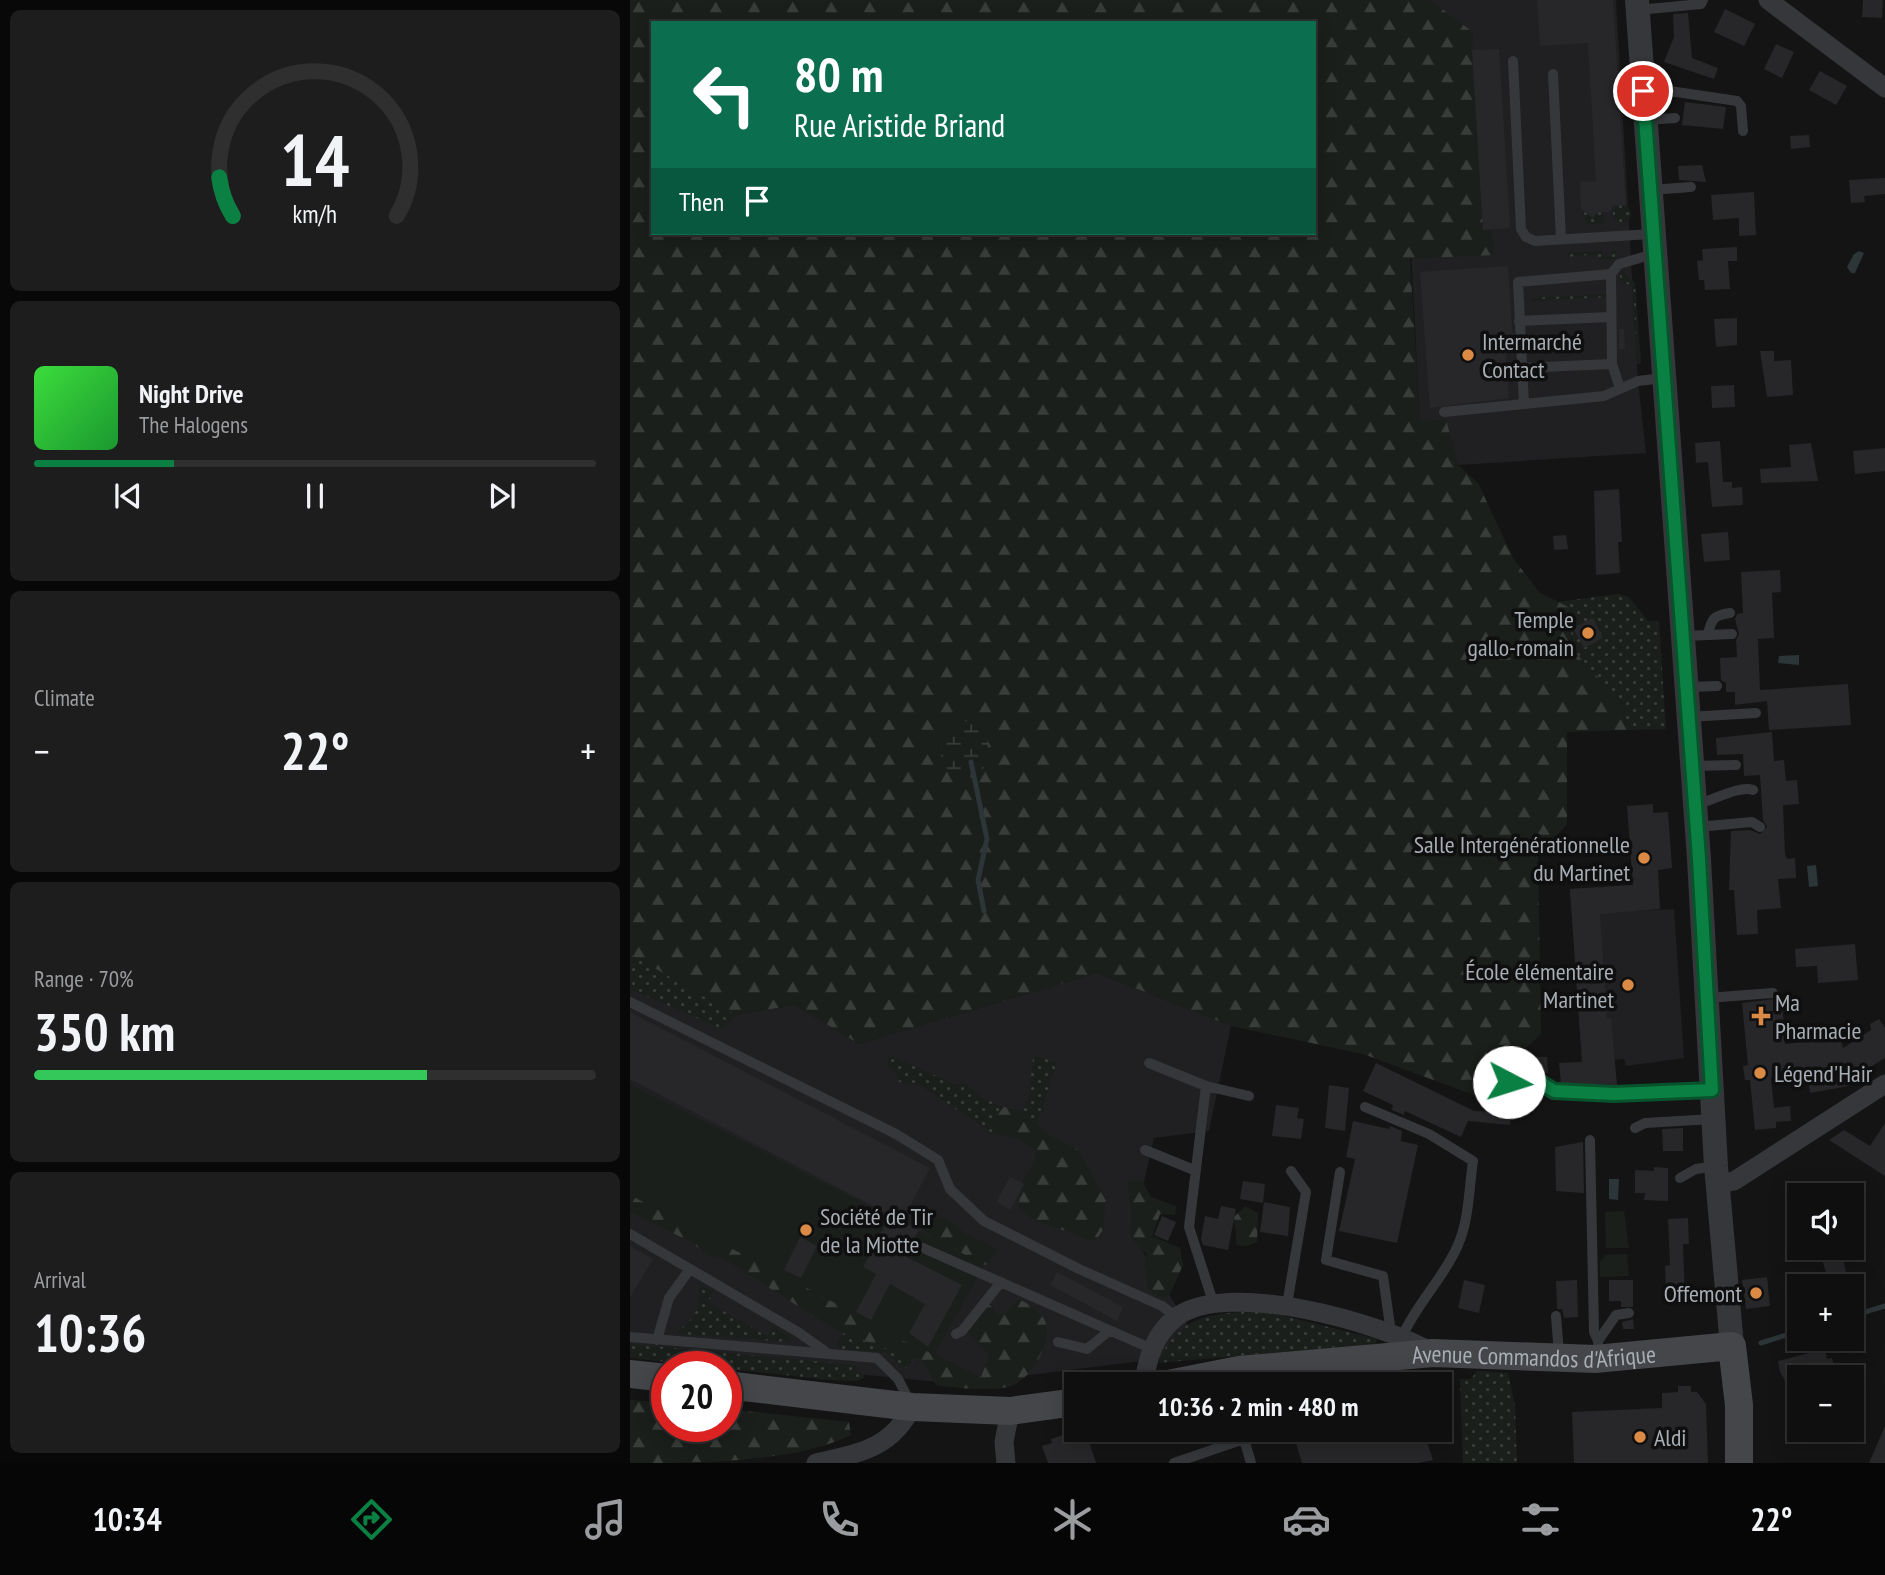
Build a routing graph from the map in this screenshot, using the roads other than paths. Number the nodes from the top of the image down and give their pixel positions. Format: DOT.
graph roads {
  1 [pos="1703,0"];
  2 [pos="1768,0"];
  3 [pos="1637,5"];
  4 [pos="1513,61"];
  5 [pos="1553,74"];
  6 [pos="1885,88"];
  7 [pos="1643,91"];
  8 [pos="1675,118"];
  9 [pos="1645,120"];
  10 [pos="1744,131"];
  11 [pos="1691,187"];
  12 [pos="1650,190"];
  13 [pos="1561,239"];
  14 [pos="1654,244"];
  15 [pos="1611,274"];
  16 [pos="1609,317"];
  17 [pos="1519,321"];
  18 [pos="1612,365"];
  19 [pos="1521,368"];
  20 [pos="1663,378"];
  21 [pos="1620,388"];
  22 [pos="1524,404"];
  23 [pos="1444,412"];
  24 [pos="1730,613"];
  25 [pos="1732,634"];
  26 [pos="1708,635"];
  27 [pos="1681,636"];
  28 [pos="1717,686"];
  29 [pos="1685,687"];
  30 [pos="1756,713"];
  31 [pos="1687,718"];
  32 [pos="1736,765"];
  33 [pos="1691,766"];
  34 [pos="1754,790"];
  35 [pos="1695,816"];
  36 [pos="1760,827"];
  37 [pos="1773,993"];
  38 [pos="1706,998"];
  39 [pos="630,1002"];
  40 [pos="1149,1063"];
  41 [pos="1509,1082"];
  42 [pos="1885,1084"];
  43 [pos="1206,1086"];
  44 [pos="1712,1090"];
  45 [pos="1249,1096"];
  46 [pos="1365,1107"];
  47 [pos="1714,1119"];
  48 [pos="1635,1128"];
  49 [pos="1590,1140"];
  50 [pos="1145,1150"];
  51 [pos="1194,1170"];
  52 [pos="1291,1171"];
  53 [pos="1340,1172"];
  54 [pos="1718,1175"];
  55 [pos="1679,1178"];
  56 [pos="630,1234"];
  57 [pos="923,1248"];
  58 [pos="690,1269"];
  59 [pos="1001,1282"];
  60 [pos="1214,1305"];
  61 [pos="1287,1305"];
  62 [pos="1629,1313"];
  63 [pos="1556,1316"];
  64 [pos="1176,1317"];
  65 [pos="1109,1331"];
  66 [pos="956,1334"];
  67 [pos="1396,1335"];
  68 [pos="630,1337"];
  69 [pos="657,1340"];
  70 [pos="1058,1342"];
  71 [pos="1732,1346"];
  72 [pos="1152,1349"];
  73 [pos="1598,1350"];
  74 [pos="826,1352"];
  75 [pos="1433,1353"];
  76 [pos="1559,1358"];
  77 [pos="1145,1372"];
  78 [pos="1229,1372"];
  79 [pos="630,1374"];
  80 [pos="651,1376"];
  81 [pos="742,1387"];
  82 [pos="1064,1404"];
  83 [pos="912,1407"];
  84 [pos="1010,1411"];
  85 [pos="816,1463"];
  86 [pos="1006,1463"];
  87 [pos="1174,1463"];
  88 [pos="1251,1463"];
  89 [pos="1740,1463"];
  1 -- 3 [label="lane"];
  2 -- 6 [label="street"];
  3 -- 7 [label="street"];
  4 -- 13 [label="lane"];
  5 -- 13 [label="lane"];
  7 -- 9 [label="street"];
  7 -- 10 [label="lane"];
  8 -- 9 [label="lane"];
  9 -- 12 [label="street"];
  11 -- 12 [label="lane"];
  12 -- 14 [label="street"];
  13 -- 14 [label="lane"];
  14 -- 15 [label="lane"];
  14 -- 20 [label="street"];
  15 -- 16 [label="lane"];
  15 -- 17 [label="lane"];
  16 -- 17 [label="lane"];
  16 -- 18 [label="lane"];
  17 -- 19 [label="lane"];
  18 -- 19 [label="lane"];
  18 -- 21 [label="lane"];
  19 -- 22 [label="lane"];
  20 -- 21 [label="lane"];
  20 -- 27 [label="street"];
  21 -- 22 [label="lane"];
  22 -- 23 [label="lane"];
  24 -- 26 [label="lane"];
  25 -- 26 [label="lane"];
  26 -- 27 [label="lane"];
  27 -- 29 [label="street"];
  28 -- 29 [label="lane"];
  29 -- 31 [label="street"];
  30 -- 31 [label="lane"];
  31 -- 33 [label="street"];
  32 -- 33 [label="lane"];
  33 -- 35 [label="street"];
  34 -- 35 [label="lane"];
  35 -- 36 [label="lane"];
  35 -- 38 [label="street"];
  37 -- 38 [label="lane"];
  38 -- 44 [label="street"];
  39 -- 64 [label="lane"];
  40 -- 43 [label="lane"];
  41 -- 44 [label="lane"];
  42 -- 54 [label="street"];
  43 -- 45 [label="lane"];
  43 -- 51 [label="lane"];
  44 -- 47 [label="street"];
  46 -- 67 [label="lane"];
  47 -- 48 [label="lane"];
  47 -- 54 [label="street"];
  49 -- 73 [label="lane"];
  50 -- 51 [label="lane"];
  51 -- 60 [label="lane"];
  52 -- 61 [label="lane"];
  53 -- 67 [label="lane"];
  54 -- 55 [label="lane"];
  54 -- 71 [label="street"];
  56 -- 58 [label="lane"];
  57 -- 59 [label="lane"];
  58 -- 69 [label="lane"];
  58 -- 74 [label="lane"];
  59 -- 65 [label="lane"];
  59 -- 66 [label="lane"];
  60 -- 61 [label="street"];
  60 -- 64 [label="street"];
  61 -- 67 [label="street"];
  62 -- 73 [label="lane"];
  63 -- 76 [label="lane"];
  64 -- 72 [label="street"];
  65 -- 70 [label="lane"];
  65 -- 72 [label="lane"];
  67 -- 75 [label="street"];
  68 -- 69 [label="lane"];
  69 -- 74 [label="lane"];
  71 -- 73 [label="main road, Avenue Commandos d'Afrique"];
  71 -- 89 [label="main road"];
  72 -- 77 [label="street"];
  73 -- 76 [label="main road, Avenue Commandos d'Afrique"];
  74 -- 83 [label="lane"];
  75 -- 76 [label="main road, Avenue Commandos d'Afrique"];
  75 -- 78 [label="main road, Avenue Commandos d'Afrique"];
  79 -- 80 [label="main road"];
  81 -- 83 [label="main road"];
  82 -- 84 [label="main road"];
  83 -- 84 [label="main road"];
  83 -- 85 [label="street"];
  84 -- 86 [label="street"];
  87 -- 88 [label="lane"];
}
